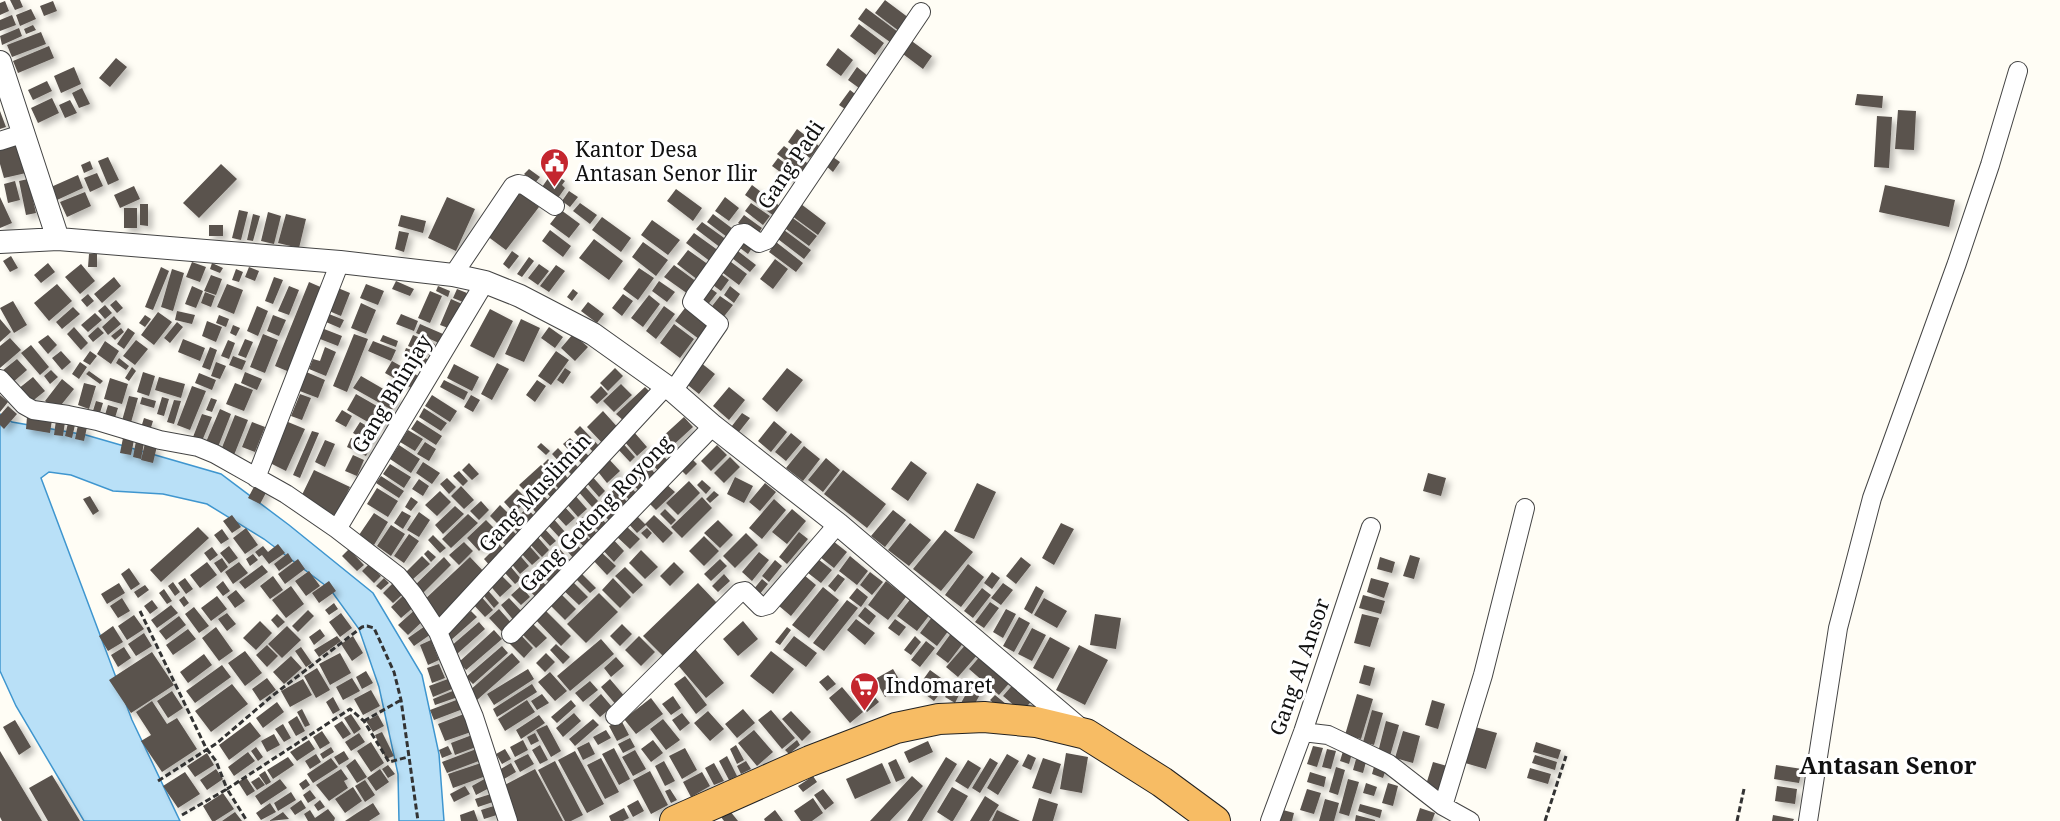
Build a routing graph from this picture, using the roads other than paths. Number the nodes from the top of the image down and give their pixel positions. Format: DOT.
graph roads {
  1 [pos="921,12"];
  2 [pos="0,62"];
  3 [pos="2018,71"];
  4 [pos="24,133"];
  5 [pos="0,141"];
  6 [pos="555,206"];
  7 [pos="58,239"];
  8 [pos="0,242"];
  9 [pos="340,262"];
  10 [pos="453,275"];
  11 [pos="485,282"];
  12 [pos="0,379"];
  13 [pos="669,389"];
  14 [pos="714,426"];
  15 [pos="256,478"];
  16 [pos="1525,508"];
  17 [pos="838,524"];
  18 [pos="1371,527"];
  19 [pos="337,529"];
  20 [pos="438,632"];
  21 [pos="511,634"];
  22 [pos="615,716"];
  23 [pos="1303,732"];
  24 [pos="1086,734"];
  25 [pos="1443,806"];
  26 [pos="508,821"];
  27 [pos="675,821"];
  28 [pos="1215,821"];
  29 [pos="1270,821"];
  30 [pos="1470,821"];
  31 [pos="1808,821"];
  1 -- 13 [label="street, Gang Padi"];
  2 -- 4 [label="street"];
  3 -- 31 [label="street"];
  4 -- 5 [label="street"];
  4 -- 7 [label="street"];
  6 -- 10 [label="street"];
  7 -- 8 [label="street"];
  7 -- 9 [label="street"];
  9 -- 10 [label="street"];
  9 -- 15 [label="street"];
  10 -- 11 [label="street"];
  11 -- 13 [label="street"];
  11 -- 19 [label="street, Gang Bhinjay"];
  12 -- 15 [label="street"];
  13 -- 14 [label="street"];
  13 -- 20 [label="street, Gang Muslimin"];
  14 -- 17 [label="street"];
  14 -- 21 [label="street, Gang Gotong Royong"];
  15 -- 19 [label="street"];
  16 -- 25 [label="street"];
  17 -- 22 [label="street"];
  17 -- 24 [label="street"];
  18 -- 23 [label="street, Gang Al Ansor"];
  19 -- 20 [label="street"];
  20 -- 26 [label="street"];
  23 -- 25 [label="street"];
  23 -- 29 [label="street, Gang Al Ansor"];
  24 -- 27 [label="highway"];
  24 -- 28 [label="highway"];
  25 -- 30 [label="street"];
}
